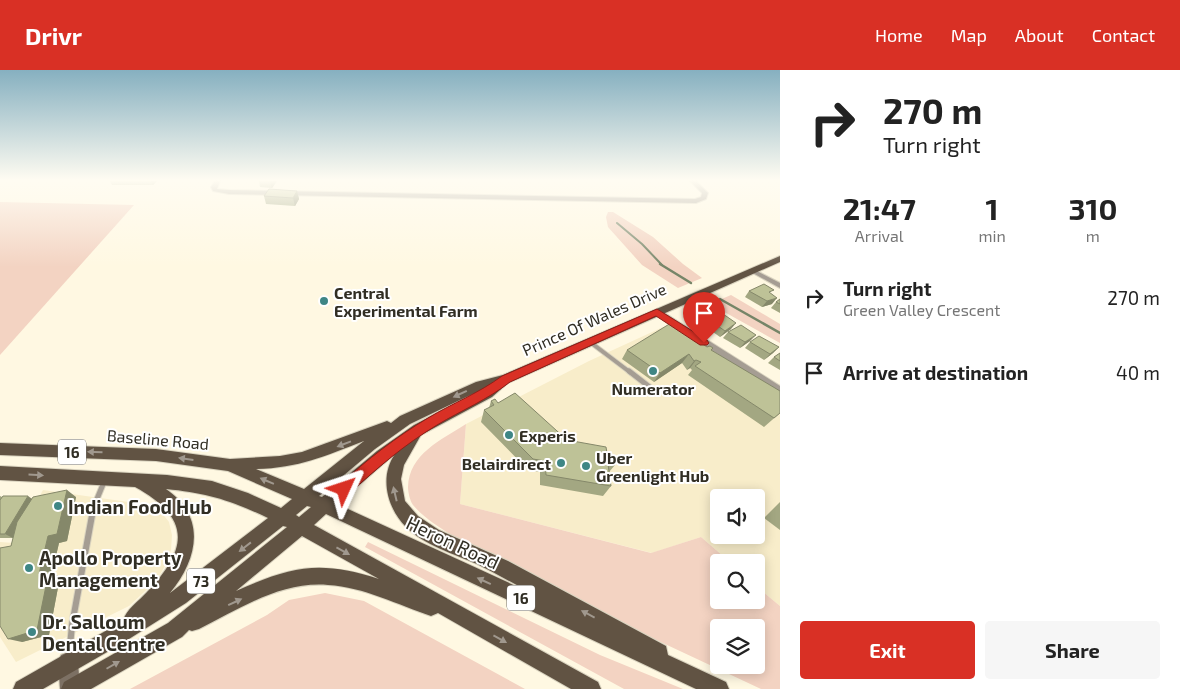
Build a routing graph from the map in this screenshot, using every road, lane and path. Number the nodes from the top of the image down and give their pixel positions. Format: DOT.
graph roads {
  1 [pos="780,259"];
  2 [pos="753,271"];
  3 [pos="780,286"];
  4 [pos="657,312"];
  5 [pos="590,342"];
  6 [pos="780,390"];
  7 [pos="656,392"];
  8 [pos="412,425"];
  9 [pos="0,449"];
  10 [pos="228,464"];
  11 [pos="0,473"];
  12 [pos="106,478"];
  13 [pos="137,480"];
  14 [pos="306,497"];
  15 [pos="323,506"];
  16 [pos="283,516"];
  17 [pos="301,526"];
  18 [pos="458,615"];
  19 [pos="175,630"];
  20 [pos="114,637"];
  21 [pos="68,662"];
  22 [pos="23,689"];
  23 [pos="70,689"];
  24 [pos="591,689"];
  25 [pos="720,689"];
  1 -- 2 [label="main road, Prince Of Wales Drive / 73"];
  2 -- 3 [label="street"];
  2 -- 4 [label="main road, Prince Of Wales Drive / 73"];
  4 -- 5 [label="main road, Prince Of Wales Drive / 73"];
  4 -- 6 [label="street"];
  5 -- 7 [label="lane"];
  5 -- 8 [label="main road, Prince Of Wales Drive / 73"];
  8 -- 10 [label="main road, one-way"];
  8 -- 14 [label="main road, Prince Of Wales Drive / 73"];
  8 -- 15 [label="main road, Prince Of Wales Drive / 73"];
  25 -- 8 [label="main road, one-way"];
  10 -- 9 [label="main road, Baseline Road / 16, one-way"];
  14 -- 10 [label="main road, Baseline Road / 16, one-way"];
  11 -- 12 [label="main road, 16, one-way"];
  12 -- 13 [label="main road, 16"];
  12 -- 21 [label="lane"];
  13 -- 16 [label="main road, 16"];
  13 -- 20 [label="main road"];
  14 -- 15 [label="main road, Heron Road / 16"];
  14 -- 16 [label="main road, Prince Of Wales Drive / 73"];
  15 -- 17 [label="main road, Prince Of Wales Drive / 73"];
  25 -- 15 [label="main road, Heron Road / 16, one-way"];
  16 -- 17 [label="main road, 16"];
  16 -- 20 [label="main road, Prince Of Wales Drive / 73, one-way"];
  17 -- 18 [label="main road, 16, one-way"];
  17 -- 19 [label="main road, Prince Of Wales Drive / 73"];
  19 -- 18 [label="main road, one-way"];
  18 -- 24 [label="main road, 16, one-way"];
  23 -- 19 [label="main road, Prince Of Wales Drive / 73, one-way"];
  20 -- 21 [label="main road, Prince Of Wales Drive / 73"];
  21 -- 22 [label="main road, Prince Of Wales Drive / 73"];
  21 -- 23 [label="main road"];
}
